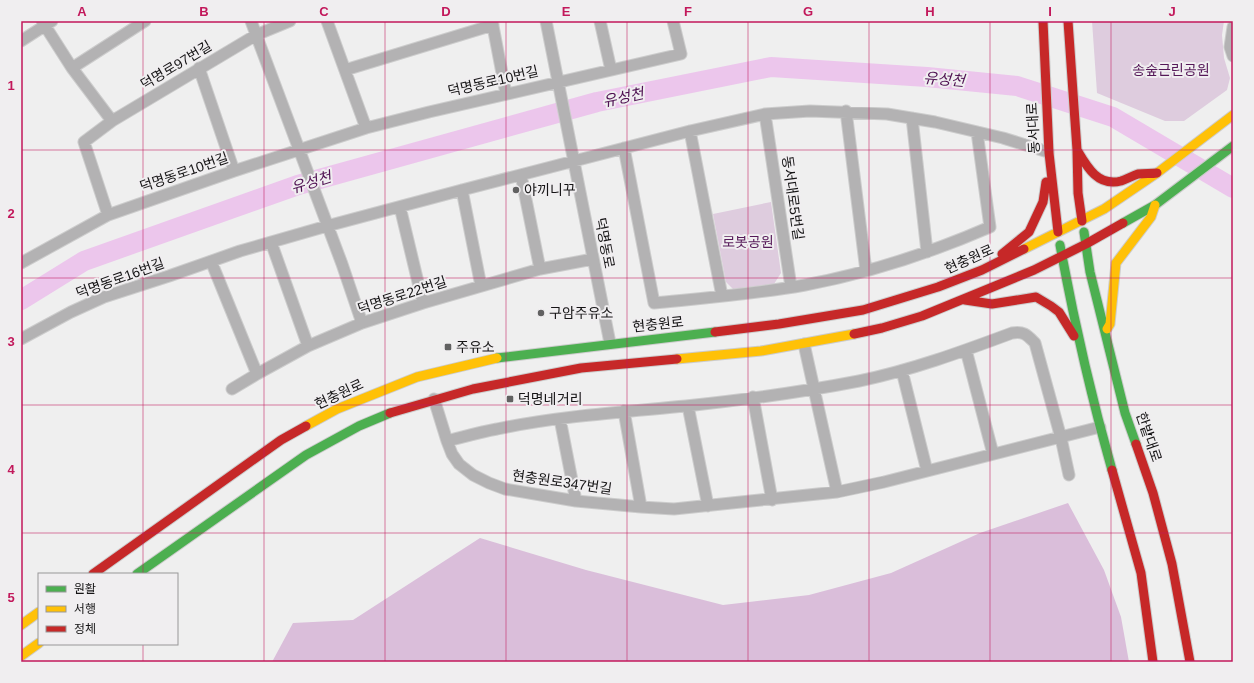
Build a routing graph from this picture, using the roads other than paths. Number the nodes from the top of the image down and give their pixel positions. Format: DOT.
graph roads {
  1 [pos="144,21"];
  2 [pos="251,21"];
  3 [pos="290,21"];
  4 [pos="328,21"];
  5 [pos="546,21"];
  6 [pos="600,21"];
  7 [pos="673,21"];
  8 [pos="1043,21"];
  9 [pos="1068,21"];
  10 [pos="46,23"];
  11 [pos="492,23"];
  12 [pos="1233,27"];
  13 [pos="256,35"];
  14 [pos="21,41"];
  15 [pos="1233,56"];
  16 [pos="72,68"];
  17 [pos="199,68"];
  18 [pos="345,70"];
  19 [pos="611,70"];
  20 [pos="559,86"];
  21 [pos="506,94"];
  22 [pos="846,111"];
  23 [pos="766,114"];
  24 [pos="1233,115"];
  25 [pos="912,118"];
  26 [pos="112,121"];
  27 [pos="366,128"];
  28 [pos="690,131"];
  29 [pos="977,132"];
  30 [pos="1233,146"];
  31 [pos="1048,147"];
  32 [pos="624,148"];
  33 [pos="1077,150"];
  34 [pos="300,154"];
  35 [pos="574,162"];
  36 [pos="234,171"];
  37 [pos="1157,173"];
  38 [pos="521,175"];
  39 [pos="462,190"];
  40 [pos="1155,205"];
  41 [pos="400,207"];
  42 [pos="108,215"];
  43 [pos="1082,220"];
  44 [pos="328,226"];
  45 [pos="1058,232"];
  46 [pos="271,242"];
  47 [pos="1086,244"];
  48 [pos="927,252"];
  49 [pos="1062,256"];
  50 [pos="593,259"];
  51 [pos="211,261"];
  52 [pos="21,263"];
  53 [pos="540,269"];
  54 [pos="982,270"];
  55 [pos="866,271"];
  56 [pos="481,286"];
  57 [pos="791,287"];
  58 [pos="722,296"];
  59 [pos="964,300"];
  60 [pos="423,303"];
  61 [pos="362,323"];
  62 [pos="1105,333"];
  63 [pos="21,339"];
  64 [pos="610,343"];
  65 [pos="804,344"];
  66 [pos="308,346"];
  67 [pos="1082,347"];
  68 [pos="966,350"];
  69 [pos="902,371"];
  70 [pos="257,374"];
  71 [pos="232,389"];
  72 [pos="814,389"];
  73 [pos="753,397"];
  74 [pos="434,399"];
  75 [pos="688,406"];
  76 [pos="624,411"];
  77 [pos="560,419"];
  78 [pos="1100,427"];
  79 [pos="1061,438"];
  80 [pos="447,441"];
  81 [pos="993,454"];
  82 [pos="927,471"];
  83 [pos="1069,474"];
  84 [pos="837,492"];
  85 [pos="772,500"];
  86 [pos="576,501"];
  87 [pos="708,506"];
  88 [pos="641,508"];
  89 [pos="94,573"];
  90 [pos="138,573"];
  91 [pos="38,613"];
  92 [pos="21,625"];
  93 [pos="38,644"];
  94 [pos="21,656"];
  95 [pos="1153,662"];
  96 [pos="1190,662"];
  1 -- 16 [label="street"];
  2 -- 13 [label="street"];
  3 -- 13 [label="street, 덕명로97번길"];
  4 -- 18 [label="street"];
  5 -- 20 [label="street"];
  6 -- 19 [label="street"];
  7 -- 19 [label="street, 덕명동로10번길"];
  8 -- 31 [label="main road, 동서대로"];
  9 -- 33 [label="main road"];
  10 -- 14 [label="street"];
  10 -- 16 [label="street"];
  11 -- 18 [label="street"];
  11 -- 21 [label="street"];
  12 -- 15 [label="street"];
  13 -- 17 [label="street, 덕명로97번길"];
  13 -- 34 [label="street"];
  16 -- 26 [label="street"];
  17 -- 26 [label="street, 덕명로97번길"];
  17 -- 36 [label="street"];
  18 -- 27 [label="street"];
  19 -- 20 [label="street, 덕명동로10번길"];
  20 -- 21 [label="street, 덕명동로10번길"];
  20 -- 35 [label="street, 덕명동로"];
  21 -- 27 [label="street, 덕명동로10번길"];
  22 -- 23 [label="street"];
  22 -- 25 [label="street"];
  22 -- 55 [label="street"];
  23 -- 28 [label="street"];
  23 -- 57 [label="street, 동서대로5번길"];
  24 -- 37 [label="main road, 현충원로"];
  25 -- 29 [label="street"];
  25 -- 48 [label="street"];
  26 -- 42 [label="street, 덕명로97번길"];
  27 -- 34 [label="street, 덕명동로10번길"];
  28 -- 32 [label="street"];
  28 -- 58 [label="street"];
  29 -- 31 [label="street"];
  29 -- 48 [label="street"];
  30 -- 40 [label="main road"];
  31 -- 45 [label="main road, 동서대로"];
  31 -- 54 [label="main road"];
  32 -- 35 [label="street"];
  32 -- 58 [label="street"];
  33 -- 37 [label="main road"];
  33 -- 43 [label="main road"];
  34 -- 36 [label="street, 덕명동로10번길"];
  34 -- 44 [label="street"];
  35 -- 38 [label="street, 덕명동로16번길"];
  35 -- 50 [label="street, 덕명동로"];
  36 -- 42 [label="street, 덕명동로10번길"];
  37 -- 43 [label="main road, 현충원로"];
  38 -- 39 [label="street, 덕명동로16번길"];
  38 -- 53 [label="street"];
  39 -- 41 [label="street, 덕명동로16번길"];
  39 -- 56 [label="street"];
  40 -- 47 [label="main road"];
  40 -- 62 [label="main road"];
  41 -- 44 [label="street, 덕명동로16번길"];
  41 -- 60 [label="street"];
  42 -- 52 [label="street, 덕명동로10번길"];
  43 -- 45 [label="main road, 현충원로"];
  43 -- 47 [label="main road, 한밭대로"];
  44 -- 46 [label="street, 덕명동로16번길"];
  44 -- 61 [label="street"];
  45 -- 49 [label="main road"];
  45 -- 54 [label="main road, 현충원로"];
  46 -- 51 [label="street, 덕명동로16번길"];
  46 -- 66 [label="street"];
  47 -- 49 [label="main road"];
  47 -- 62 [label="main road, 한밭대로"];
  48 -- 55 [label="street"];
  49 -- 59 [label="main road"];
  49 -- 67 [label="main road"];
  50 -- 53 [label="street, 덕명동로22번길"];
  50 -- 64 [label="street, 덕명동로"];
  51 -- 63 [label="street, 덕명동로16번길"];
  51 -- 70 [label="street"];
  53 -- 56 [label="street, 덕명동로22번길"];
  54 -- 64 [label="main road, 현충원로"];
  55 -- 57 [label="street"];
  56 -- 60 [label="street, 덕명동로22번길"];
  57 -- 58 [label="street"];
  59 -- 65 [label="main road"];
  59 -- 67 [label="main road"];
  60 -- 61 [label="street, 덕명동로22번길"];
  61 -- 66 [label="street, 덕명동로22번길"];
  62 -- 96 [label="main road, 한밭대로"];
  64 -- 89 [label="main road, 현충원로"];
  65 -- 72 [label="street"];
  65 -- 74 [label="main road"];
  66 -- 70 [label="street, 덕명동로22번길"];
  67 -- 78 [label="main road"];
  68 -- 69 [label="street"];
  68 -- 79 [label="street"];
  68 -- 81 [label="street"];
  69 -- 72 [label="street"];
  69 -- 82 [label="street"];
  70 -- 71 [label="street, 덕명동로22번길"];
  72 -- 73 [label="street"];
  72 -- 84 [label="street"];
  73 -- 75 [label="street"];
  73 -- 85 [label="street"];
  74 -- 80 [label="street, 현충원로347번길"];
  74 -- 90 [label="main road"];
  75 -- 76 [label="street"];
  75 -- 87 [label="street"];
  76 -- 77 [label="street"];
  76 -- 88 [label="street"];
  77 -- 80 [label="street"];
  77 -- 86 [label="street"];
  78 -- 79 [label="street, 현충원로347번길"];
  78 -- 95 [label="main road"];
  79 -- 81 [label="street, 현충원로347번길"];
  79 -- 83 [label="street"];
  80 -- 86 [label="street, 현충원로347번길"];
  81 -- 82 [label="street, 현충원로347번길"];
  82 -- 84 [label="street, 현충원로347번길"];
  84 -- 85 [label="street, 현충원로347번길"];
  85 -- 87 [label="street, 현충원로347번길"];
  86 -- 88 [label="street, 현충원로347번길"];
  87 -- 88 [label="street, 현충원로347번길"];
  91 -- 92 [label="main road"];
  93 -- 94 [label="main road"];
}
